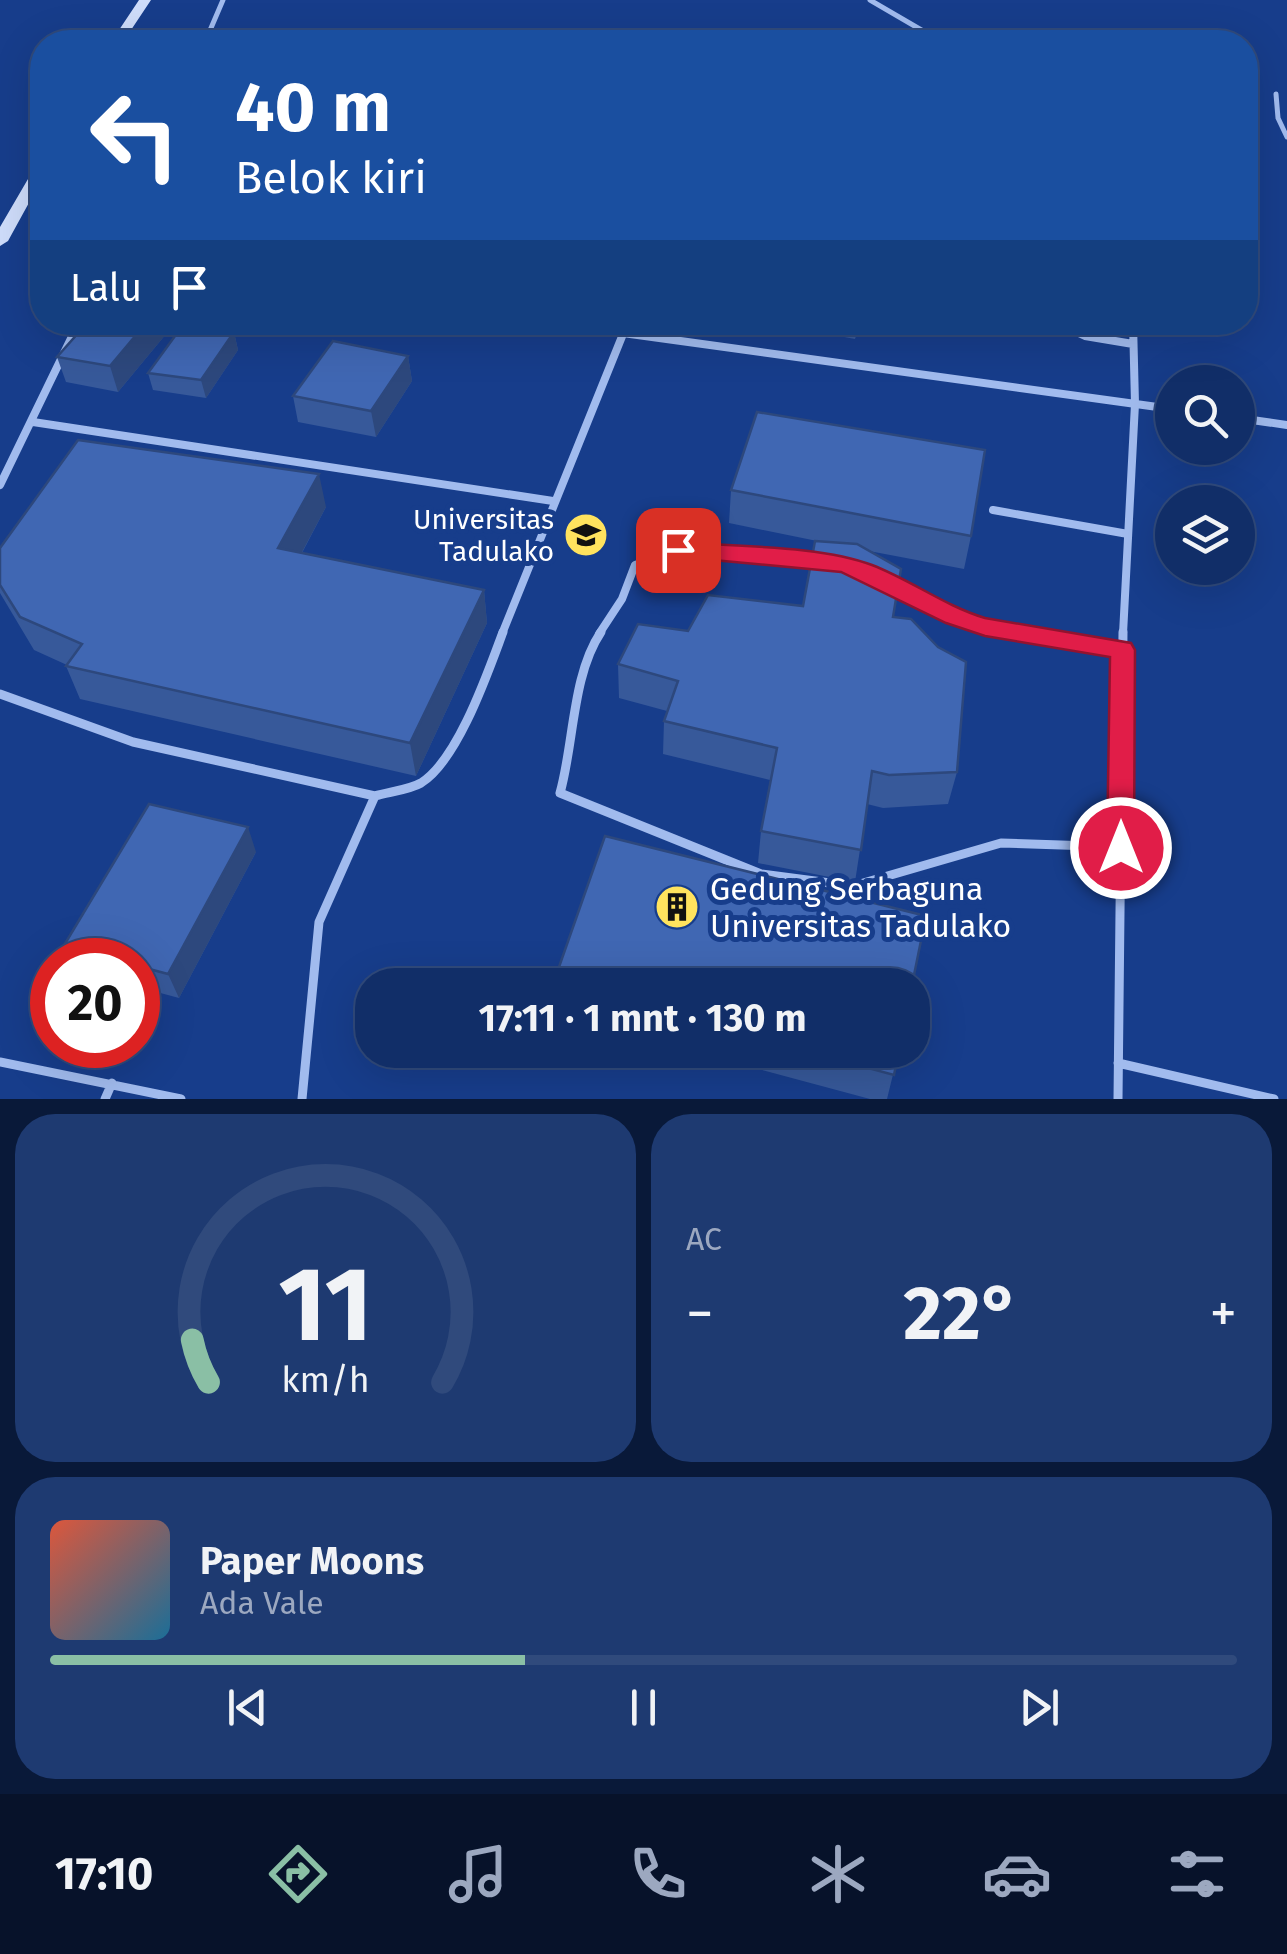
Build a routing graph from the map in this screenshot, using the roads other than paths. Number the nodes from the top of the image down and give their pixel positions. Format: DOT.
graph roads {
  1 [pos="144,0"];
  2 [pos="223,0"];
  3 [pos="870,0"];
  4 [pos="125,30"];
  5 [pos="209,30"];
  6 [pos="921,30"];
  7 [pos="1276,94"];
  8 [pos="1287,137"];
  9 [pos="30,188"];
  10 [pos="0,241"];
  11 [pos="73,335"];
  12 [pos="623,335"];
  13 [pos="630,335"];
  14 [pos="1083,335"];
  15 [pos="1132,335"];
  16 [pos="1132,344"];
  17 [pos="1135,404"];
  18 [pos="1155,407"];
  19 [pos="1255,420"];
  20 [pos="33,422"];
  21 [pos="1287,425"];
  22 [pos="0,485"];
  23 [pos="553,501"];
  24 [pos="993,510"];
  25 [pos="1128,534"];
  26 [pos="842,564"];
  27 [pos="879,578"];
  28 [pos="1122,650"];
  29 [pos="0,694"];
  30 [pos="375,796"];
  31 [pos="1121,848"];
  32 [pos="0,1062"];
  33 [pos="1118,1064"];
  34 [pos="112,1083"];
  35 [pos="105,1099"];
  36 [pos="181,1099"];
  37 [pos="302,1099"];
  38 [pos="1118,1099"];
  39 [pos="1274,1099"];
  1 -- 4 [label="street"];
  2 -- 5 [label="lane"];
  3 -- 6 [label="lane"];
  7 -- 8 [label="lane"];
  9 -- 10 [label="street"];
  11 -- 20 [label="lane"];
  12 -- 23 [label="lane"];
  13 -- 17 [label="lane"];
  14 -- 16 [label="lane"];
  15 -- 16 [label="lane"];
  16 -- 17 [label="lane"];
  17 -- 18 [label="lane"];
  17 -- 25 [label="lane"];
  19 -- 21 [label="lane"];
  20 -- 22 [label="lane"];
  20 -- 23 [label="lane"];
  23 -- 30 [label="lane"];
  24 -- 25 [label="lane"];
  25 -- 28 [label="lane"];
  26 -- 31 [label="lane"];
  27 -- 28 [label="lane"];
  28 -- 31 [label="lane"];
  29 -- 30 [label="lane"];
  30 -- 37 [label="lane"];
  31 -- 33 [label="lane"];
  32 -- 34 [label="lane"];
  33 -- 38 [label="lane"];
  33 -- 39 [label="lane"];
  34 -- 35 [label="lane"];
  34 -- 36 [label="lane"];
}
